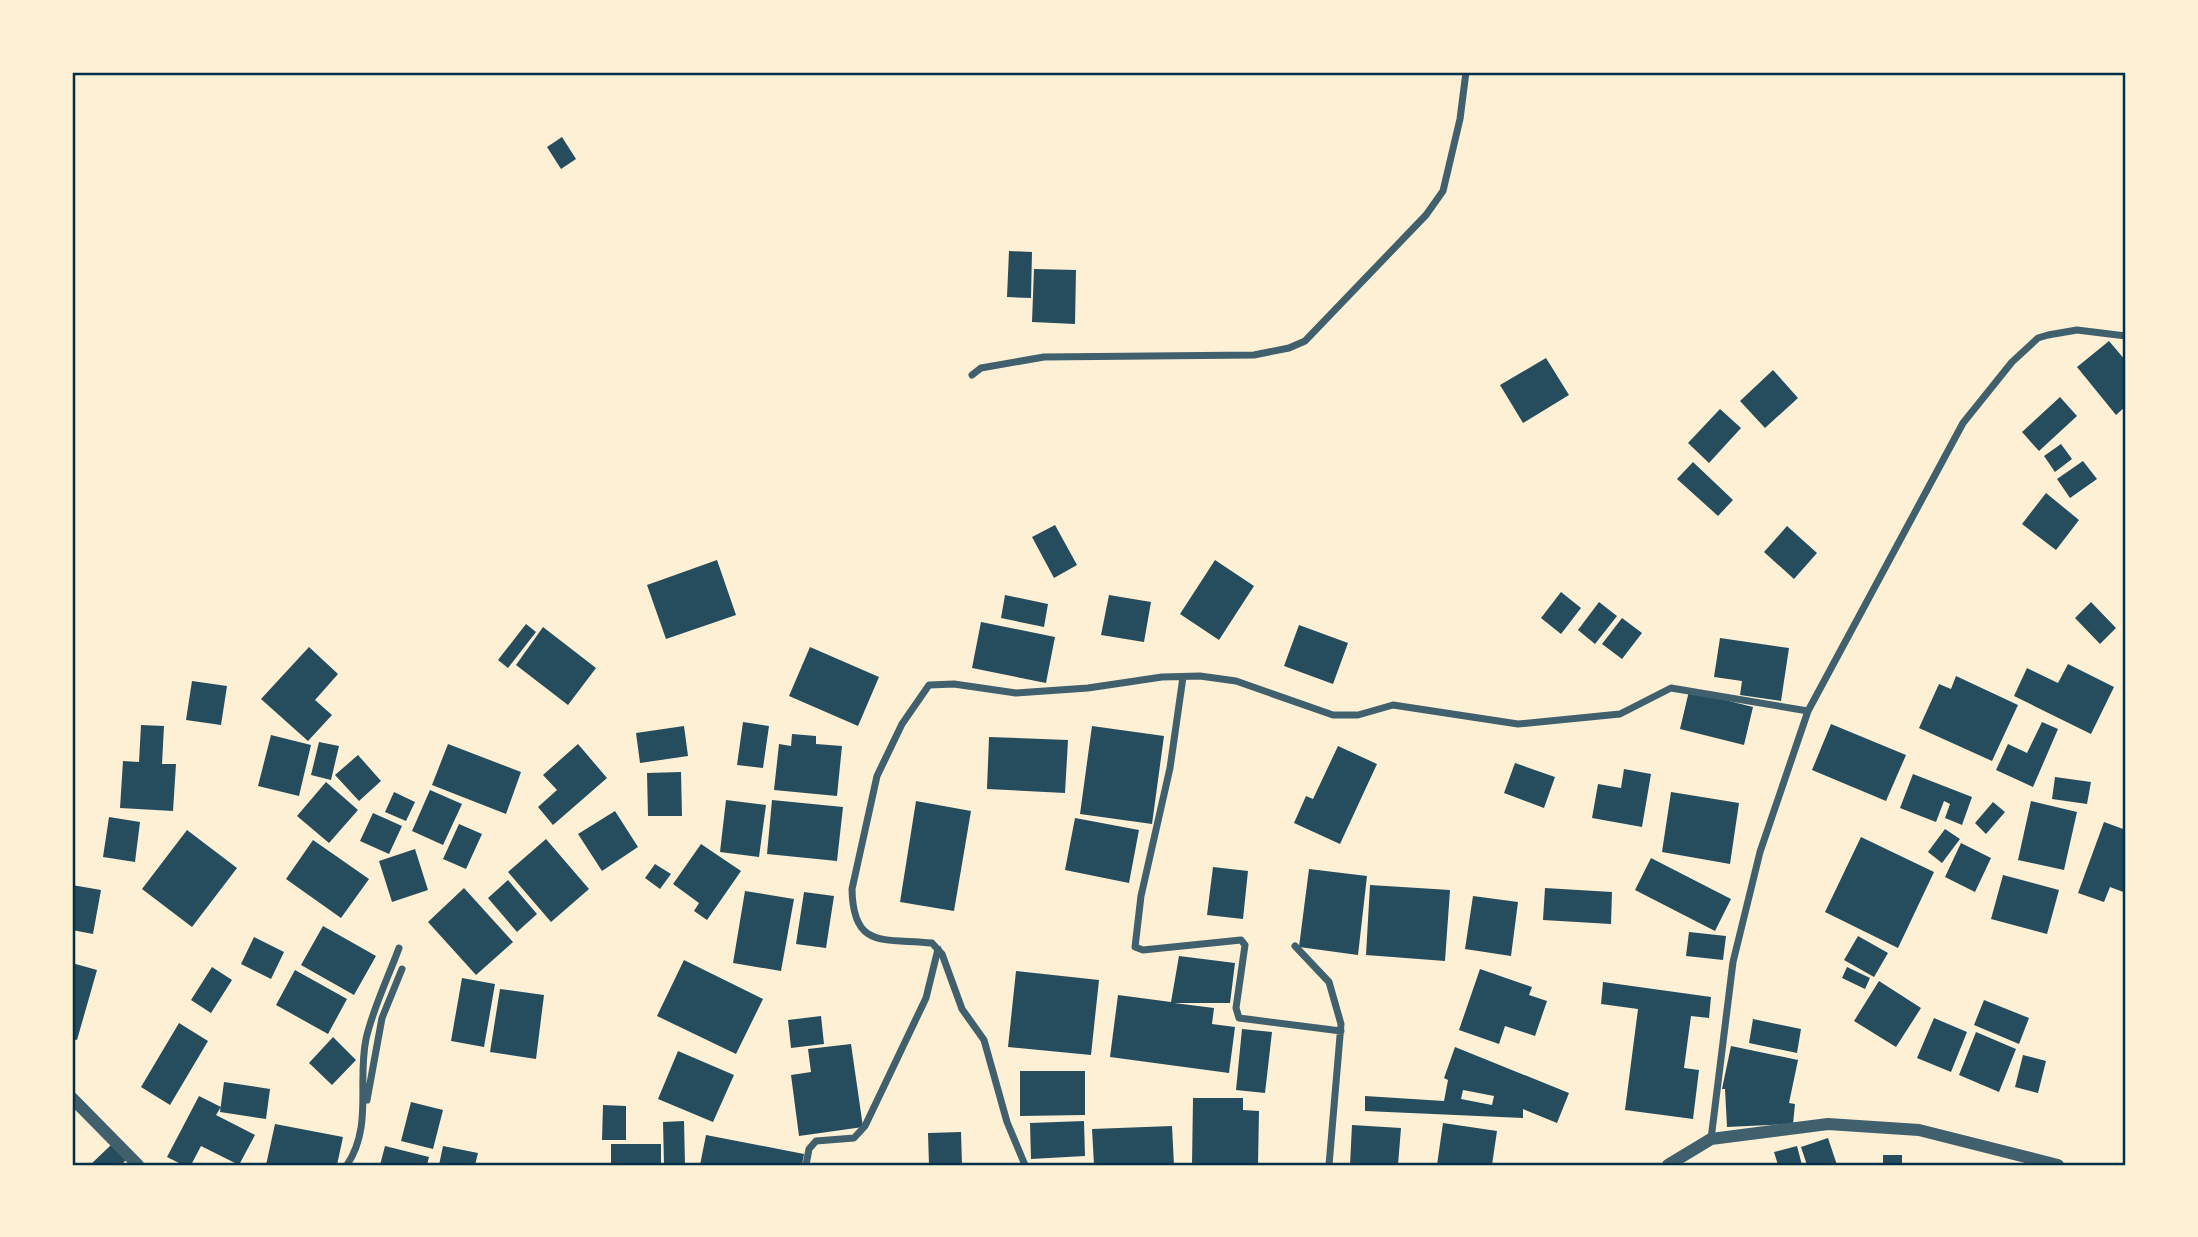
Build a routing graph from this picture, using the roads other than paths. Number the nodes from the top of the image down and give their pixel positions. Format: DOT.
graph roads {
  1 [pos="1465,72"];
  2 [pos="2126,336"];
  3 [pos="972,375"];
  4 [pos="1183,677"];
  5 [pos="1808,710"];
  6 [pos="1295,946"];
  7 [pos="399,948"];
  8 [pos="938,948"];
  9 [pos="402,969"];
  10 [pos="1341,1031"];
  11 [pos="72,1098"];
  12 [pos="1711,1139"];
  13 [pos="138,1165"];
  14 [pos="347,1165"];
  15 [pos="352,1165"];
  16 [pos="806,1165"];
  17 [pos="1025,1165"];
  18 [pos="1329,1165"];
  19 [pos="1668,1165"];
  20 [pos="2057,1165"];
  1 -- 3 [label="street"];
  2 -- 5 [label="street"];
  4 -- 5 [label="street"];
  4 -- 8 [label="street"];
  4 -- 10 [label="street"];
  5 -- 12 [label="street"];
  6 -- 10 [label="street"];
  7 -- 14 [label="street"];
  8 -- 16 [label="street"];
  8 -- 17 [label="street"];
  9 -- 15 [label="street"];
  10 -- 18 [label="street"];
  11 -- 13 [label="street"];
  12 -- 19 [label="street"];
  12 -- 20 [label="street"];
}
